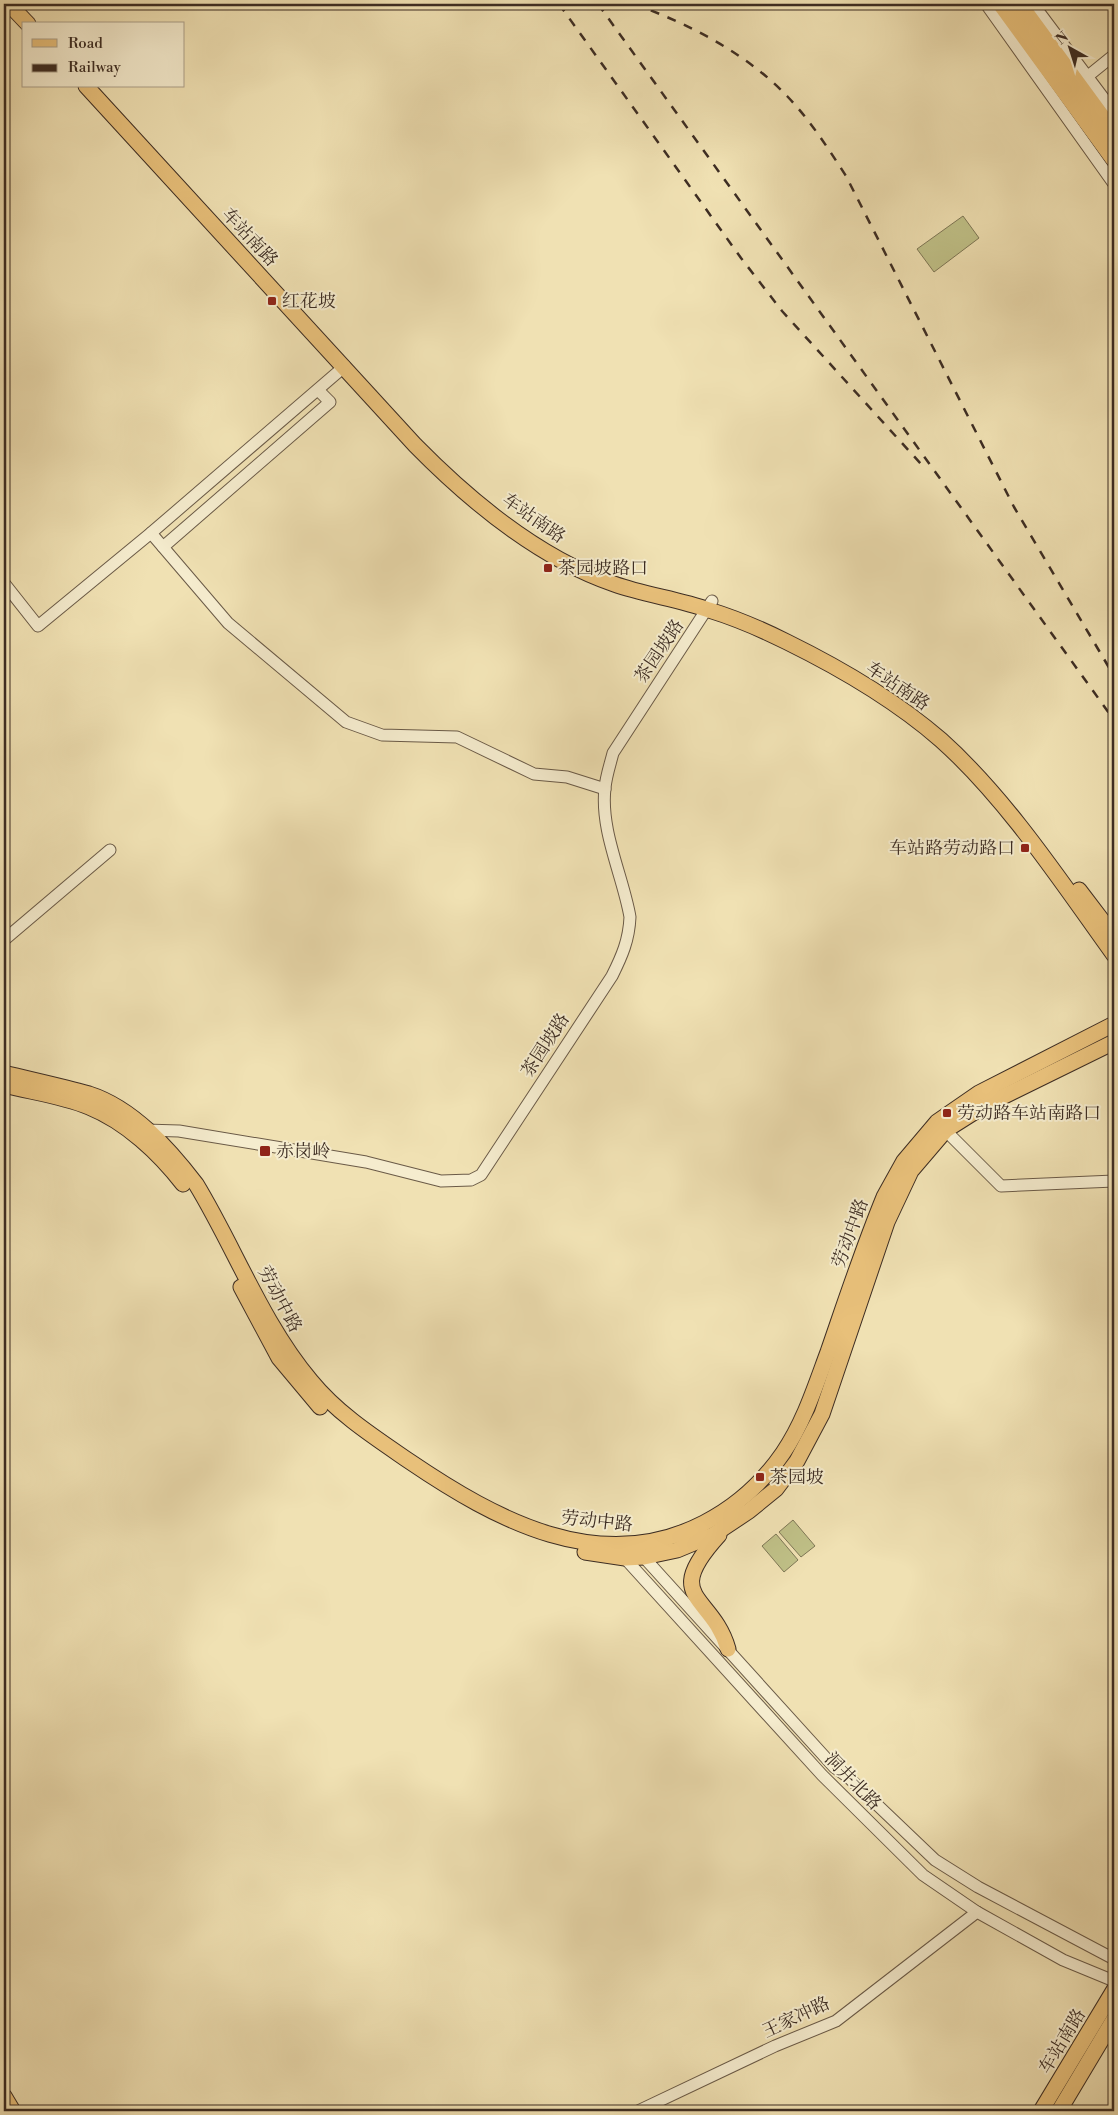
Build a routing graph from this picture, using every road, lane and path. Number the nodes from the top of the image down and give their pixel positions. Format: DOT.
graph roads {
  1 [pos="9,4"];
  2 [pos="20,4"];
  3 [pos="986,4"];
  4 [pos="1002,4"];
  5 [pos="1018,4"];
  6 [pos="1033,4"];
  7 [pos="26,22"];
  8 [pos="36,22"];
  9 [pos="1114,56"];
  10 [pos="1088,76"];
  11 [pos="88,88"];
  12 [pos="98,88"];
  13 [pos="1114,112"];
  14 [pos="1114,135"];
  15 [pos="1114,158"];
  16 [pos="1114,184"];
  17 [pos="345,366"];
  18 [pos="318,390"];
  19 [pos="151,533"];
  20 [pos="163,547"];
  21 [pos="4,583"];
  22 [pos="710,605"];
  23 [pos="605,789"];
  24 [pos="110,850"];
  25 [pos="1114,936"];
  26 [pos="4,940"];
  27 [pos="1114,955"];
  28 [pos="1114,1024"];
  29 [pos="1114,1042"];
  30 [pos="4,1073"];
  31 [pos="4,1086"];
  32 [pos="942,1126"];
  33 [pos="126,1128"];
  34 [pos="150,1131"];
  35 [pos="1114,1181"];
  36 [pos="727,1526"];
  37 [pos="629,1552"];
  38 [pos="644,1557"];
  39 [pos="728,1649"];
  40 [pos="977,1912"];
  41 [pos="1114,1959"];
  42 [pos="1114,1981"];
  43 [pos="1114,1990"];
  44 [pos="1114,2019"];
  45 [pos="4,2096"];
  46 [pos="13,2111"];
  47 [pos="638,2111"];
  48 [pos="1041,2111"];
  49 [pos="1059,2111"];
  1 -- 7 [label="main road"];
  2 -- 8 [label="main road"];
  3 -- 16 [label="street"];
  4 -- 15 [label="highway"];
  5 -- 14 [label="highway"];
  6 -- 10 [label="street"];
  9 -- 10 [label="street"];
  10 -- 13 [label="street"];
  11 -- 17 [label="main road, 车站南路"];
  12 -- 22 [label="main road, 车站南路"];
  17 -- 18 [label="street"];
  17 -- 22 [label="main road, 车站南路"];
  18 -- 19 [label="street"];
  18 -- 20 [label="street"];
  19 -- 20 [label="street"];
  19 -- 21 [label="street"];
  20 -- 23 [label="street"];
  22 -- 23 [label="street, 茶园坡路"];
  22 -- 25 [label="main road, 车站南路"];
  22 -- 27 [label="main road, 车站南路"];
  23 -- 34 [label="street, 茶园坡路"];
  24 -- 26 [label="street"];
  28 -- 32 [label="main road, 劳动中路"];
  29 -- 32 [label="main road, 劳动中路"];
  30 -- 34 [label="main road, 劳动中路"];
  31 -- 33 [label="main road, 劳动中路"];
  32 -- 35 [label="street"];
  32 -- 36 [label="main road, 劳动中路"];
  32 -- 37 [label="main road, 劳动中路"];
  33 -- 34 [label="street, 茶园坡路"];
  33 -- 37 [label="main road, 劳动中路"];
  34 -- 37 [label="main road, 劳动中路"];
  36 -- 38 [label="main road, 劳动中路"];
  36 -- 39 [label="main road"];
  37 -- 38 [label="main road, 劳动中路"];
  37 -- 40 [label="street, 洞井北路"];
  38 -- 39 [label="street, 洞井北路"];
  39 -- 41 [label="street, 洞井北路"];
  40 -- 42 [label="street, 洞井北路"];
  40 -- 47 [label="street, 王家冲路"];
  43 -- 48 [label="main road, 车站南路"];
  44 -- 49 [label="main road, 车站南路"];
  45 -- 46 [label="main road"];
}
